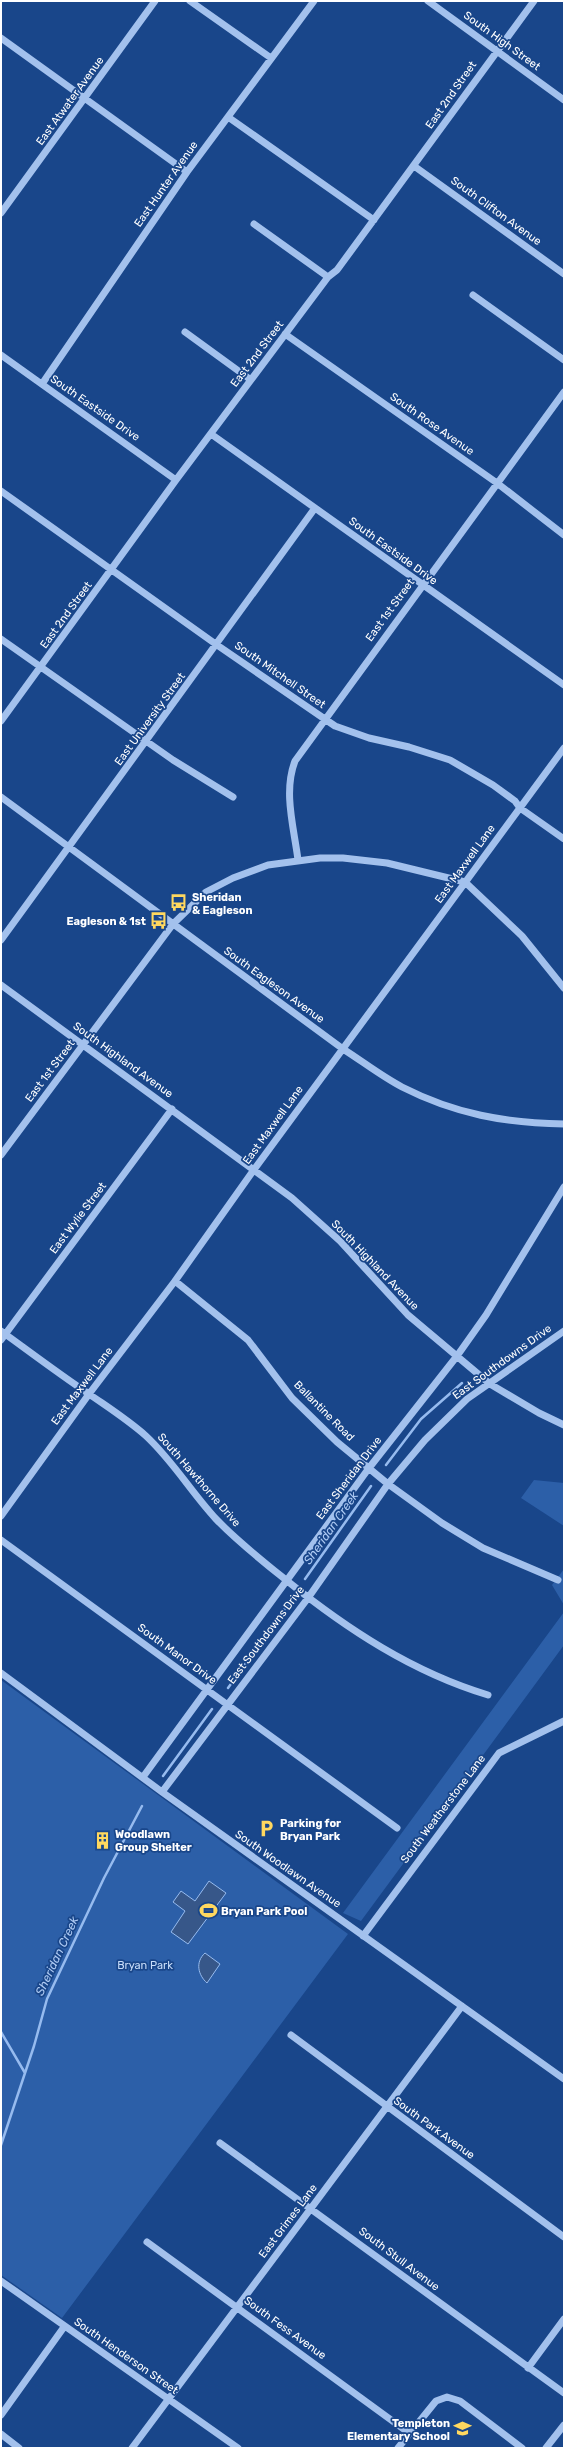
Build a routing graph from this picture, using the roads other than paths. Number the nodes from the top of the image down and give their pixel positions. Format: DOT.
graph roads {
  1 [pos="155,1"];
  2 [pos="190,1"];
  3 [pos="314,1"];
  4 [pos="428,1"];
  5 [pos="534,1"];
  6 [pos="1,38"];
  7 [pos="496,50"];
  8 [pos="271,58"];
  9 [pos="85,99"];
  10 [pos="564,100"];
  11 [pos="228,117"];
  12 [pos="414,166"];
  13 [pos="187,172"];
  14 [pos="1,213"];
  15 [pos="374,220"];
  16 [pos="254,224"];
  17 [pos="564,274"];
  18 [pos="328,277"];
  19 [pos="472,295"];
  20 [pos="185,332"];
  21 [pos="285,334"];
  22 [pos="1,354"];
  23 [pos="564,360"];
  24 [pos="251,380"];
  25 [pos="42,384"];
  26 [pos="564,392"];
  27 [pos="211,434"];
  28 [pos="176,480"];
  29 [pos="497,483"];
  30 [pos="1,491"];
  31 [pos="315,508"];
  32 [pos="564,535"];
  33 [pos="111,570"];
  34 [pos="422,585"];
  35 [pos="1,639"];
  36 [pos="217,645"];
  37 [pos="42,668"];
  38 [pos="564,684"];
  39 [pos="324,719"];
  40 [pos="1,721"];
  41 [pos="147,742"];
  42 [pos="564,748"];
  43 [pos="233,796"];
  44 [pos="1,797"];
  45 [pos="520,808"];
  46 [pos="564,839"];
  47 [pos="70,848"];
  48 [pos="298,860"];
  49 [pos="465,882"];
  50 [pos="173,924"];
  51 [pos="1,940"];
  52 [pos="1,985"];
  53 [pos="564,988"];
  54 [pos="84,1045"];
  55 [pos="343,1049"];
  56 [pos="172,1110"];
  57 [pos="564,1124"];
  58 [pos="1,1155"];
  59 [pos="253,1171"];
  60 [pos="564,1187"];
  61 [pos="175,1281"];
  62 [pos="564,1331"];
  63 [pos="2,1335"];
  64 [pos="457,1356"];
  65 [pos="490,1384"];
  66 [pos="89,1394"];
  67 [pos="564,1425"];
  68 [pos="369,1468"];
  69 [pos="388,1484"];
  70 [pos="1,1516"];
  71 [pos="1,1540"];
  72 [pos="286,1580"];
  73 [pos="558,1580"];
  74 [pos="308,1598"];
  75 [pos="1,1674"];
  76 [pos="208,1689"];
  77 [pos="488,1695"];
  78 [pos="227,1705"];
  79 [pos="564,1721"];
  80 [pos="143,1777"];
  81 [pos="162,1792"];
  82 [pos="397,1828"];
  83 [pos="363,1936"];
  84 [pos="462,2006"];
  85 [pos="291,2035"];
  86 [pos="564,2079"];
  87 [pos="386,2106"];
  88 [pos="220,2143"];
  89 [pos="312,2208"];
  90 [pos="564,2237"];
  91 [pos="147,2242"];
  92 [pos="1,2281"];
  93 [pos="236,2306"];
  94 [pos="564,2319"];
  95 [pos="64,2326"];
  96 [pos="528,2368"];
  97 [pos="564,2393"];
  98 [pos="168,2399"];
  99 [pos="1,2415"];
  100 [pos="564,2425"];
  101 [pos="409,2433"];
  102 [pos="1,2434"];
  103 [pos="19,2448"];
  104 [pos="132,2448"];
  105 [pos="238,2448"];
  106 [pos="398,2448"];
  107 [pos="522,2448"];
  108 [pos="546,2448"];
  1 -- 9 [label="street, East Atwater Avenue"];
  2 -- 8 [label="street"];
  3 -- 8 [label="street, East Hunter Avenue"];
  4 -- 7 [label="street, South High Street"];
  5 -- 7 [label="street, East 2nd Street"];
  6 -- 9 [label="street"];
  7 -- 10 [label="street, South High Street"];
  7 -- 12 [label="street, East 2nd Street"];
  8 -- 11 [label="street, East Hunter Avenue"];
  9 -- 13 [label="street"];
  9 -- 14 [label="street, East Atwater Avenue"];
  11 -- 13 [label="street, East Hunter Avenue"];
  11 -- 15 [label="street"];
  12 -- 15 [label="street, East 2nd Street"];
  12 -- 17 [label="street, South Clifton Avenue"];
  13 -- 25 [label="street, East Hunter Avenue"];
  15 -- 18 [label="street, East 2nd Street"];
  16 -- 18 [label="street"];
  18 -- 21 [label="street, East 2nd Street"];
  19 -- 23 [label="street"];
  20 -- 24 [label="street"];
  21 -- 24 [label="street, East 2nd Street"];
  21 -- 29 [label="street, South Rose Avenue"];
  22 -- 25 [label="street, South Eastside Drive"];
  24 -- 27 [label="street, East 2nd Street"];
  25 -- 28 [label="street, South Eastside Drive"];
  26 -- 29 [label="street, East 1st Street"];
  27 -- 28 [label="street, East 2nd Street"];
  27 -- 31 [label="street, South Eastside Drive"];
  28 -- 33 [label="street, East 2nd Street"];
  29 -- 32 [label="street, South Rose Avenue"];
  29 -- 34 [label="street, East 1st Street"];
  30 -- 33 [label="street, South Mitchell Street"];
  31 -- 34 [label="street, South Eastside Drive"];
  31 -- 36 [label="street, East University Street"];
  33 -- 36 [label="street, South Mitchell Street"];
  33 -- 37 [label="street, East 2nd Street"];
  34 -- 38 [label="street, South Eastside Drive"];
  34 -- 39 [label="street, East 1st Street"];
  35 -- 37 [label="street"];
  36 -- 39 [label="street, South Mitchell Street"];
  36 -- 41 [label="street, East University Street"];
  37 -- 40 [label="street, East 2nd Street"];
  37 -- 41 [label="street"];
  39 -- 45 [label="street, South Mitchell Street"];
  39 -- 48 [label="street, East 1st Street"];
  41 -- 43 [label="street"];
  41 -- 47 [label="street, East University Street"];
  42 -- 45 [label="street, East Maxwell Lane"];
  44 -- 47 [label="street, South Eagleson Avenue"];
  45 -- 46 [label="street, South Mitchell Street"];
  45 -- 49 [label="street, East Maxwell Lane"];
  47 -- 50 [label="street, South Eagleson Avenue"];
  47 -- 51 [label="street, East University Street"];
  48 -- 49 [label="street, East 1st Street"];
  48 -- 50 [label="street, East 1st Street"];
  49 -- 53 [label="street"];
  49 -- 55 [label="street, East Maxwell Lane"];
  50 -- 54 [label="street, East 1st Street"];
  50 -- 55 [label="street, South Eagleson Avenue"];
  52 -- 54 [label="street, South Highland Avenue"];
  54 -- 56 [label="street, South Highland Avenue"];
  54 -- 58 [label="street, East 1st Street"];
  55 -- 57 [label="street, South Eagleson Avenue"];
  55 -- 59 [label="street, East Maxwell Lane"];
  56 -- 59 [label="street, South Highland Avenue"];
  56 -- 63 [label="street, East Wylie Street"];
  59 -- 61 [label="street, East Maxwell Lane"];
  59 -- 64 [label="street, South Highland Avenue"];
  60 -- 64 [label="street, East Sheridan Drive"];
  61 -- 66 [label="street, East Maxwell Lane"];
  61 -- 68 [label="street, Ballantine Road"];
  62 -- 65 [label="street, East Southdowns Drive"];
  63 -- 66 [label="street, South Hawthorne Drive"];
  64 -- 65 [label="street, South Highland Avenue"];
  64 -- 68 [label="street, East Sheridan Drive"];
  65 -- 67 [label="street, South Highland Avenue"];
  65 -- 69 [label="street, East Southdowns Drive"];
  66 -- 70 [label="street, East Maxwell Lane"];
  66 -- 72 [label="street, South Hawthorne Drive"];
  68 -- 69 [label="street, Ballantine Road"];
  68 -- 72 [label="street, East Sheridan Drive"];
  69 -- 73 [label="street, Ballantine Road"];
  69 -- 74 [label="street, East Southdowns Drive"];
  71 -- 76 [label="street, South Manor Drive"];
  72 -- 74 [label="street, South Hawthorne Drive"];
  72 -- 76 [label="street, East Sheridan Drive"];
  74 -- 77 [label="street, South Hawthorne Drive"];
  74 -- 78 [label="street, East Southdowns Drive"];
  75 -- 80 [label="street, South Woodlawn Avenue"];
  76 -- 78 [label="street, South Manor Drive"];
  76 -- 80 [label="street, East Sheridan Drive"];
  78 -- 81 [label="street, East Southdowns Drive"];
  78 -- 82 [label="street, South Manor Drive"];
  79 -- 83 [label="street, South Weatherstone Lane"];
  80 -- 81 [label="street, South Woodlawn Avenue"];
  81 -- 83 [label="street, South Woodlawn Avenue"];
  83 -- 84 [label="street, South Woodlawn Avenue"];
  84 -- 86 [label="street, South Woodlawn Avenue"];
  84 -- 87 [label="street, East Grimes Lane"];
  85 -- 87 [label="street, South Park Avenue"];
  87 -- 89 [label="street, East Grimes Lane"];
  87 -- 90 [label="street, South Park Avenue"];
  88 -- 89 [label="street, South Stull Avenue"];
  89 -- 93 [label="street, East Grimes Lane"];
  89 -- 96 [label="street, South Stull Avenue"];
  91 -- 93 [label="street, South Fess Avenue"];
  92 -- 95 [label="street, South Henderson Street"];
  93 -- 98 [label="street, East Grimes Lane"];
  93 -- 101 [label="street, South Fess Avenue"];
  94 -- 96 [label="street"];
  95 -- 98 [label="street, South Henderson Street"];
  95 -- 99 [label="street"];
  96 -- 97 [label="street, South Stull Avenue"];
  98 -- 104 [label="street, East Grimes Lane"];
  98 -- 105 [label="street, South Henderson Street"];
  100 -- 108 [label="street"];
  101 -- 106 [label="street"];
  101 -- 107 [label="street"];
  102 -- 103 [label="street"];
}
